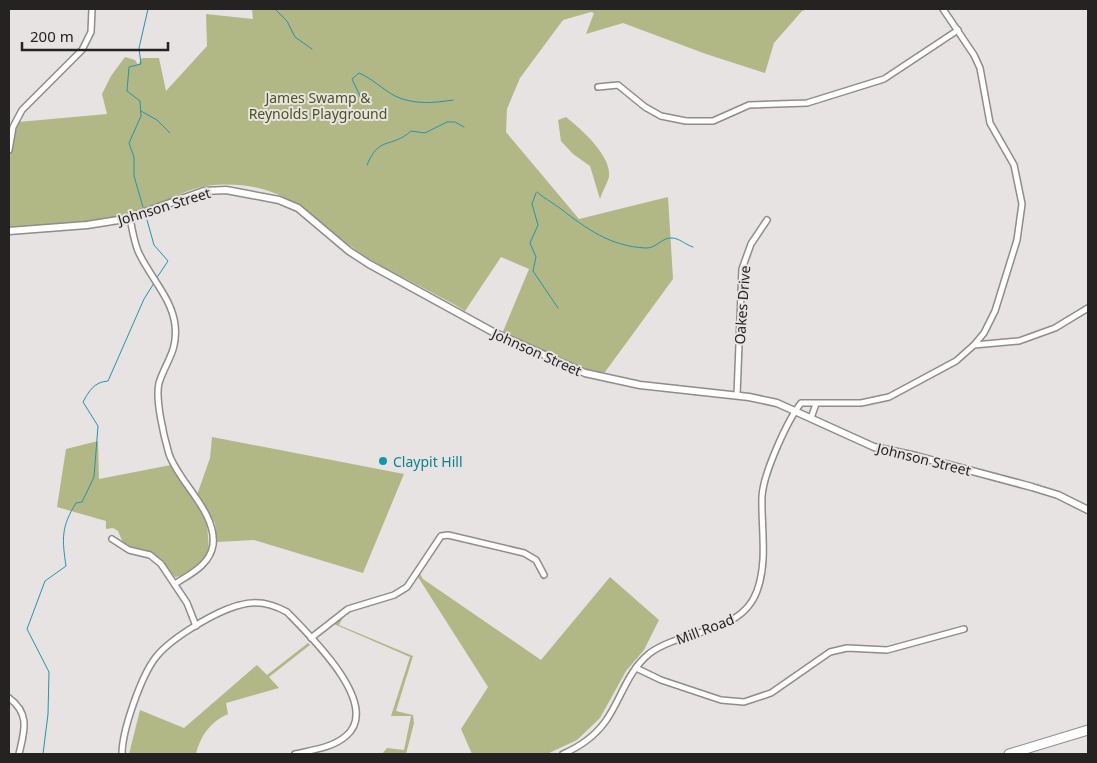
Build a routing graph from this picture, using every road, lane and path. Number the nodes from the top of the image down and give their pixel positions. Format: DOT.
graph roads {
  1 [pos="92,9"];
  2 [pos="943,9"];
  3 [pos="958,30"];
  4 [pos="598,87"];
  5 [pos="9,150"];
  6 [pos="130,218"];
  7 [pos="767,220"];
  8 [pos="9,231"];
  9 [pos="1088,308"];
  10 [pos="974,345"];
  11 [pos="737,395"];
  12 [pos="816,404"];
  13 [pos="796,410"];
  14 [pos="811,418"];
  15 [pos="1088,510"];
  16 [pos="112,539"];
  17 [pos="544,574"];
  18 [pos="175,584"];
  19 [pos="196,626"];
  20 [pos="964,629"];
  21 [pos="311,638"];
  22 [pos="636,668"];
  23 [pos="9,698"];
  24 [pos="1088,730"];
  25 [pos="19,754"];
  26 [pos="122,754"];
  27 [pos="295,754"];
  28 [pos="563,754"];
  29 [pos="1009,754"];
  1 -- 5 [label="street"];
  2 -- 3 [label="street"];
  3 -- 4 [label="street"];
  3 -- 10 [label="street"];
  6 -- 8 [label="street, Johnson Street"];
  6 -- 11 [label="street, Johnson Street"];
  6 -- 18 [label="street"];
  7 -- 11 [label="street, Oakes Drive"];
  9 -- 10 [label="street"];
  10 -- 12 [label="street"];
  11 -- 13 [label="street, Johnson Street"];
  12 -- 13 [label="street"];
  12 -- 14 [label="street"];
  13 -- 14 [label="street, Johnson Street"];
  13 -- 22 [label="street, Mill Road"];
  14 -- 15 [label="street, Johnson Street"];
  16 -- 18 [label="street"];
  17 -- 21 [label="street"];
  18 -- 19 [label="street"];
  19 -- 21 [label="street"];
  19 -- 26 [label="street"];
  20 -- 22 [label="street"];
  21 -- 27 [label="street"];
  22 -- 28 [label="street, Mill Road"];
  23 -- 25 [label="street"];
  24 -- 29 [label="highway"];
}
